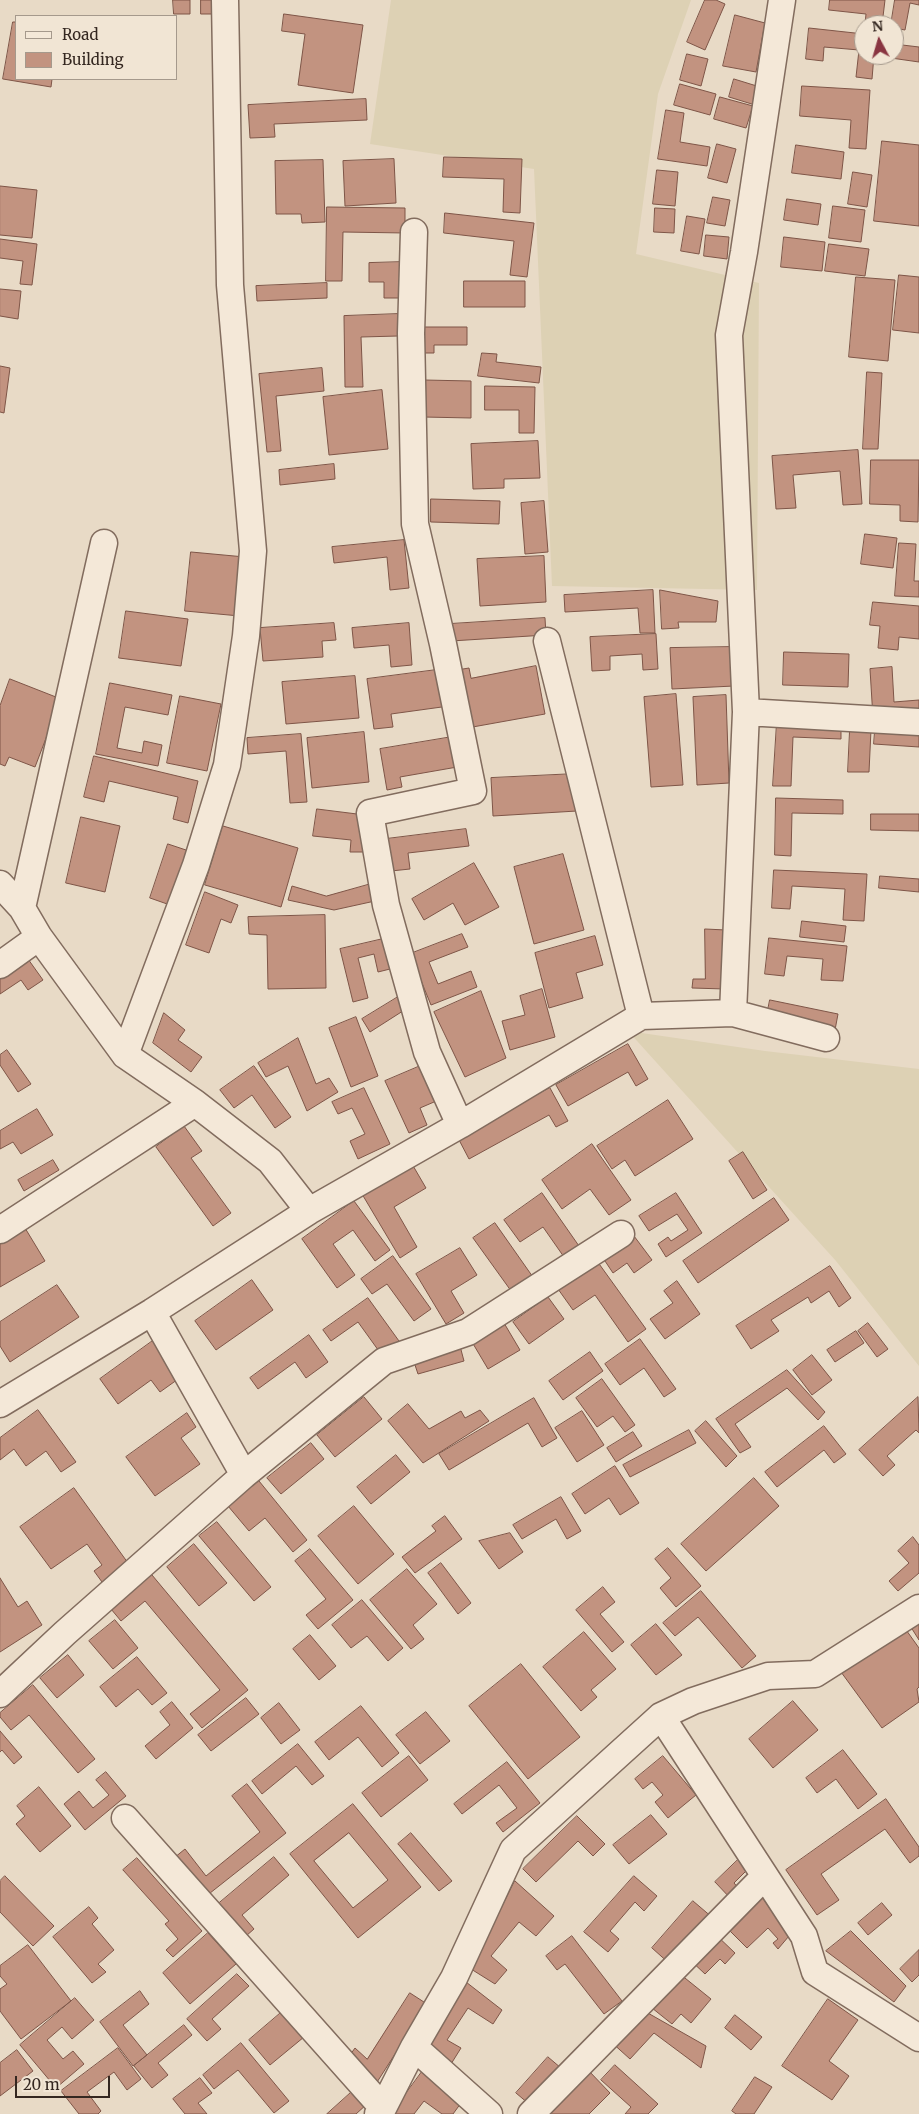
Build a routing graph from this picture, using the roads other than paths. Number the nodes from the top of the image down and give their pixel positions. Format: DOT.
graph roads {
  1 [pos="225,0"];
  2 [pos="782,0"];
  3 [pos="414,232"];
  4 [pos="104,544"];
  5 [pos="547,641"];
  6 [pos="746,712"];
  7 [pos="919,722"];
  8 [pos="0,884"];
  9 [pos="22,908"];
  10 [pos="39,937"];
  11 [pos="0,965"];
  12 [pos="733,1013"];
  13 [pos="641,1016"];
  14 [pos="826,1038"];
  15 [pos="125,1055"];
  16 [pos="195,1104"];
  17 [pos="460,1125"];
  18 [pos="309,1210"];
  19 [pos="0,1230"];
  20 [pos="621,1234"];
  21 [pos="152,1312"];
  22 [pos="0,1404"];
  23 [pos="244,1475"];
  24 [pos="919,1608"];
  25 [pos="0,1694"];
  26 [pos="661,1716"];
  27 [pos="125,1818"];
  28 [pos="765,1876"];
  29 [pos="919,2038"];
  30 [pos="414,2047"];
  31 [pos="380,2111"];
  32 [pos="489,2114"];
  33 [pos="531,2114"];
  1 -- 15 [label="street"];
  2 -- 6 [label="street"];
  3 -- 17 [label="street"];
  4 -- 9 [label="street"];
  5 -- 13 [label="street"];
  6 -- 7 [label="street"];
  6 -- 12 [label="street"];
  8 -- 9 [label="street"];
  9 -- 10 [label="street"];
  10 -- 11 [label="street"];
  10 -- 15 [label="street"];
  12 -- 13 [label="street"];
  12 -- 14 [label="street"];
  13 -- 17 [label="street"];
  15 -- 16 [label="street"];
  16 -- 18 [label="street"];
  16 -- 19 [label="street"];
  17 -- 18 [label="street"];
  18 -- 21 [label="street"];
  20 -- 23 [label="street"];
  21 -- 22 [label="street"];
  21 -- 23 [label="street"];
  23 -- 25 [label="street"];
  24 -- 26 [label="street"];
  26 -- 28 [label="street"];
  26 -- 30 [label="street"];
  27 -- 31 [label="street"];
  28 -- 29 [label="street"];
  28 -- 33 [label="street"];
  30 -- 31 [label="street"];
  30 -- 32 [label="street"];
}
